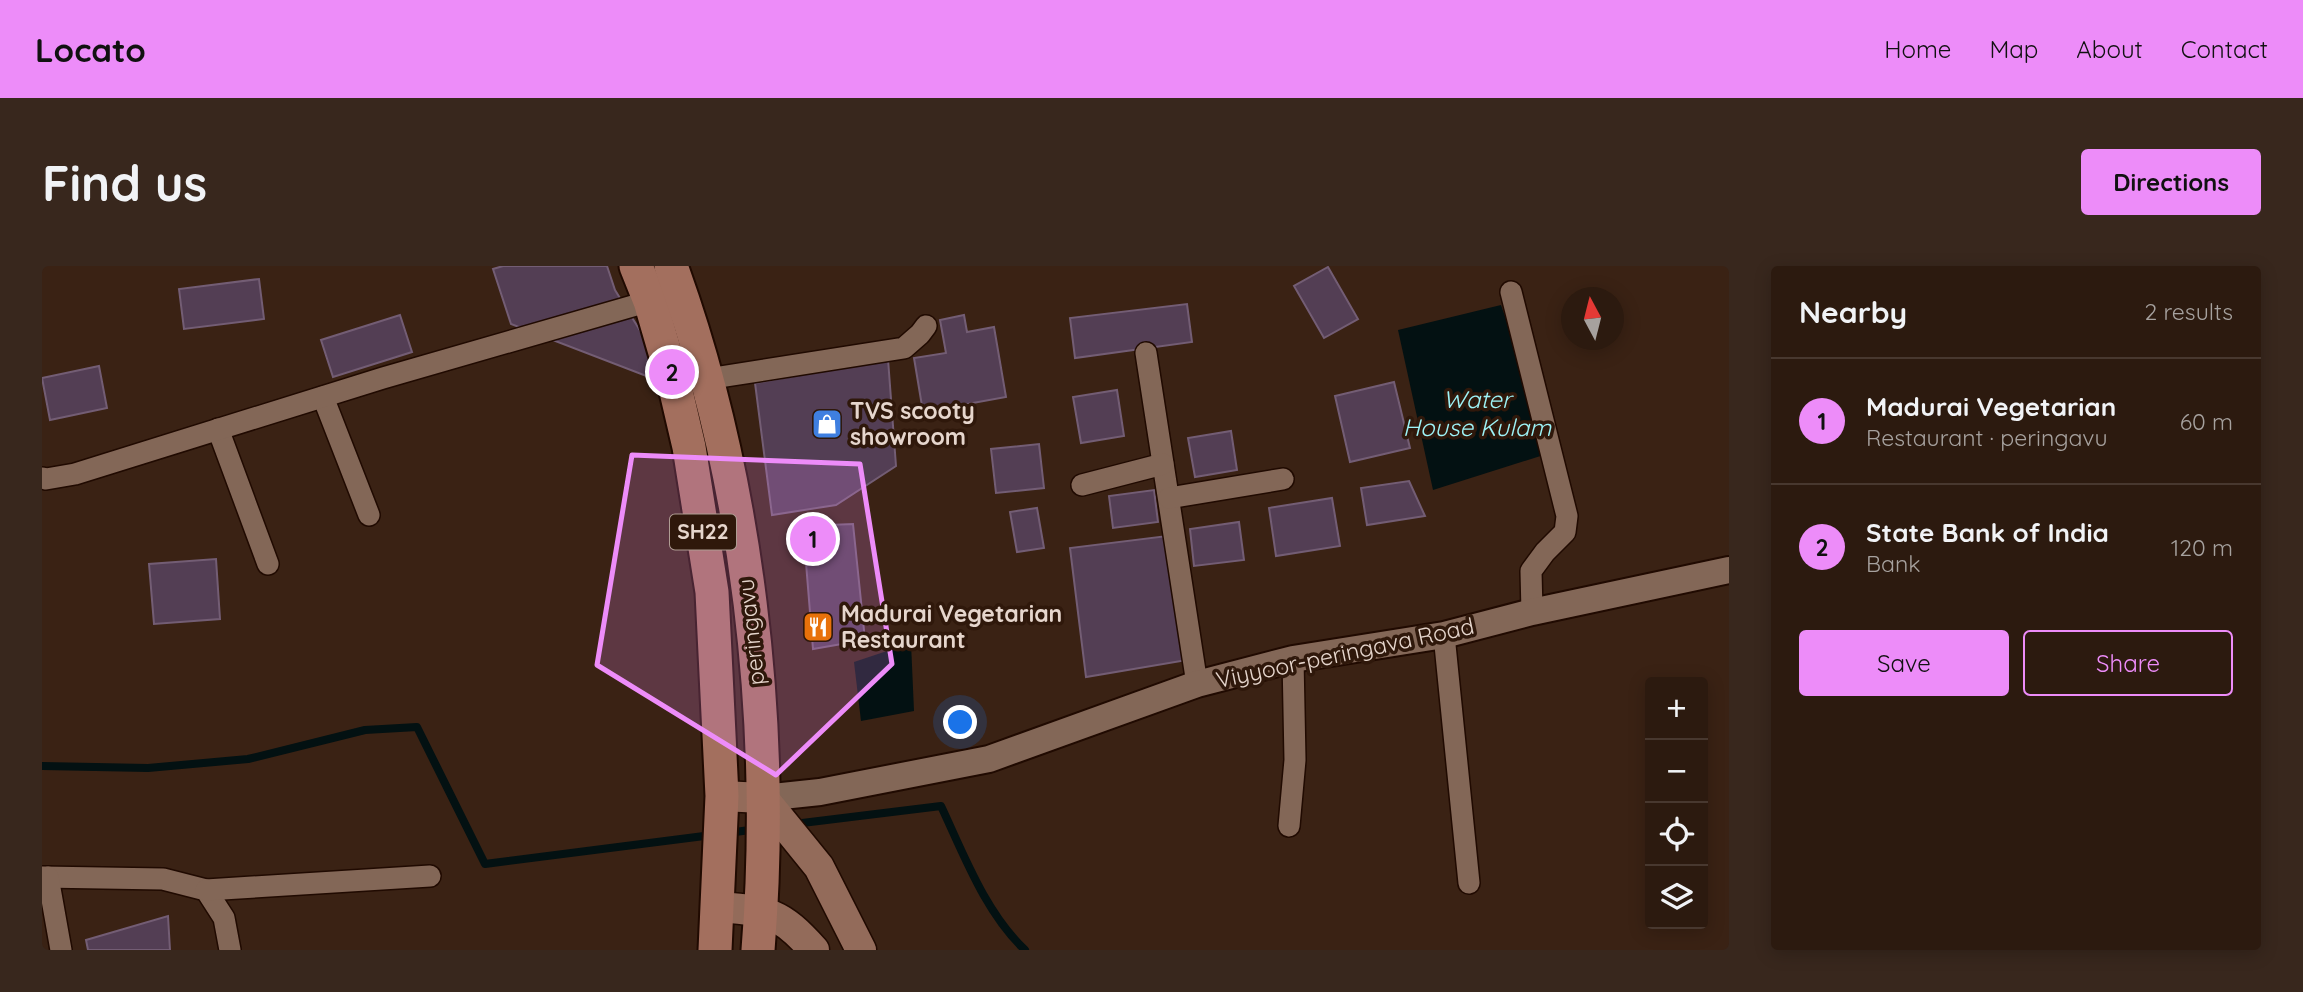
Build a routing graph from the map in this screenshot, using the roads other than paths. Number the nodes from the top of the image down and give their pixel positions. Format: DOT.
graph roads {
  1 [pos="636,266"];
  2 [pos="671,266"];
  3 [pos="1511,292"];
  4 [pos="650,301"];
  5 [pos="926,326"];
  6 [pos="1146,353"];
  7 [pos="707,379"];
  8 [pos="323,397"];
  9 [pos="218,429"];
  10 [pos="1163,464"];
  11 [pos="42,478"];
  12 [pos="1283,480"];
  13 [pos="1082,485"];
  14 [pos="1168,498"];
  15 [pos="369,515"];
  16 [pos="268,564"];
  17 [pos="1729,570"];
  18 [pos="1532,612"];
  19 [pos="1444,635"];
  20 [pos="1293,659"];
  21 [pos="1197,684"];
  22 [pos="722,801"];
  23 [pos="765,803"];
  24 [pos="1289,827"];
  25 [pos="430,876"];
  26 [pos="45,877"];
  27 [pos="1469,883"];
  28 [pos="206,890"];
  29 [pos="717,907"];
  30 [pos="761,911"];
  31 [pos="61,950"];
  32 [pos="230,950"];
  33 [pos="715,950"];
  34 [pos="758,950"];
  35 [pos="814,950"];
  36 [pos="861,950"];
  1 -- 4 [label="main road, SH22"];
  2 -- 7 [label="main road, peringavu / SH22"];
  3 -- 18 [label="street"];
  4 -- 8 [label="street"];
  4 -- 22 [label="main road, SH22"];
  5 -- 7 [label="street"];
  6 -- 10 [label="street"];
  7 -- 23 [label="main road, peringavu / SH22"];
  8 -- 9 [label="street"];
  8 -- 15 [label="street"];
  9 -- 11 [label="street"];
  9 -- 16 [label="street"];
  10 -- 13 [label="street"];
  10 -- 14 [label="street"];
  12 -- 14 [label="street"];
  14 -- 21 [label="street"];
  17 -- 18 [label="street, Viyyoor-peringava Road"];
  18 -- 19 [label="street, Viyyoor-peringava Road"];
  19 -- 20 [label="street, Viyyoor-peringava Road"];
  19 -- 27 [label="street"];
  20 -- 21 [label="street, Viyyoor-peringava Road"];
  20 -- 24 [label="street"];
  21 -- 23 [label="street, Viyyoor-peringava Road"];
  22 -- 23 [label="main road"];
  22 -- 29 [label="main road, SH22"];
  23 -- 30 [label="main road, SH22"];
  23 -- 36 [label="main road"];
  25 -- 28 [label="street"];
  26 -- 28 [label="street"];
  26 -- 31 [label="street"];
  28 -- 32 [label="street"];
  29 -- 30 [label="main road"];
  29 -- 33 [label="main road, SH22"];
  30 -- 34 [label="main road, SH22"];
  30 -- 35 [label="main road"];
}
